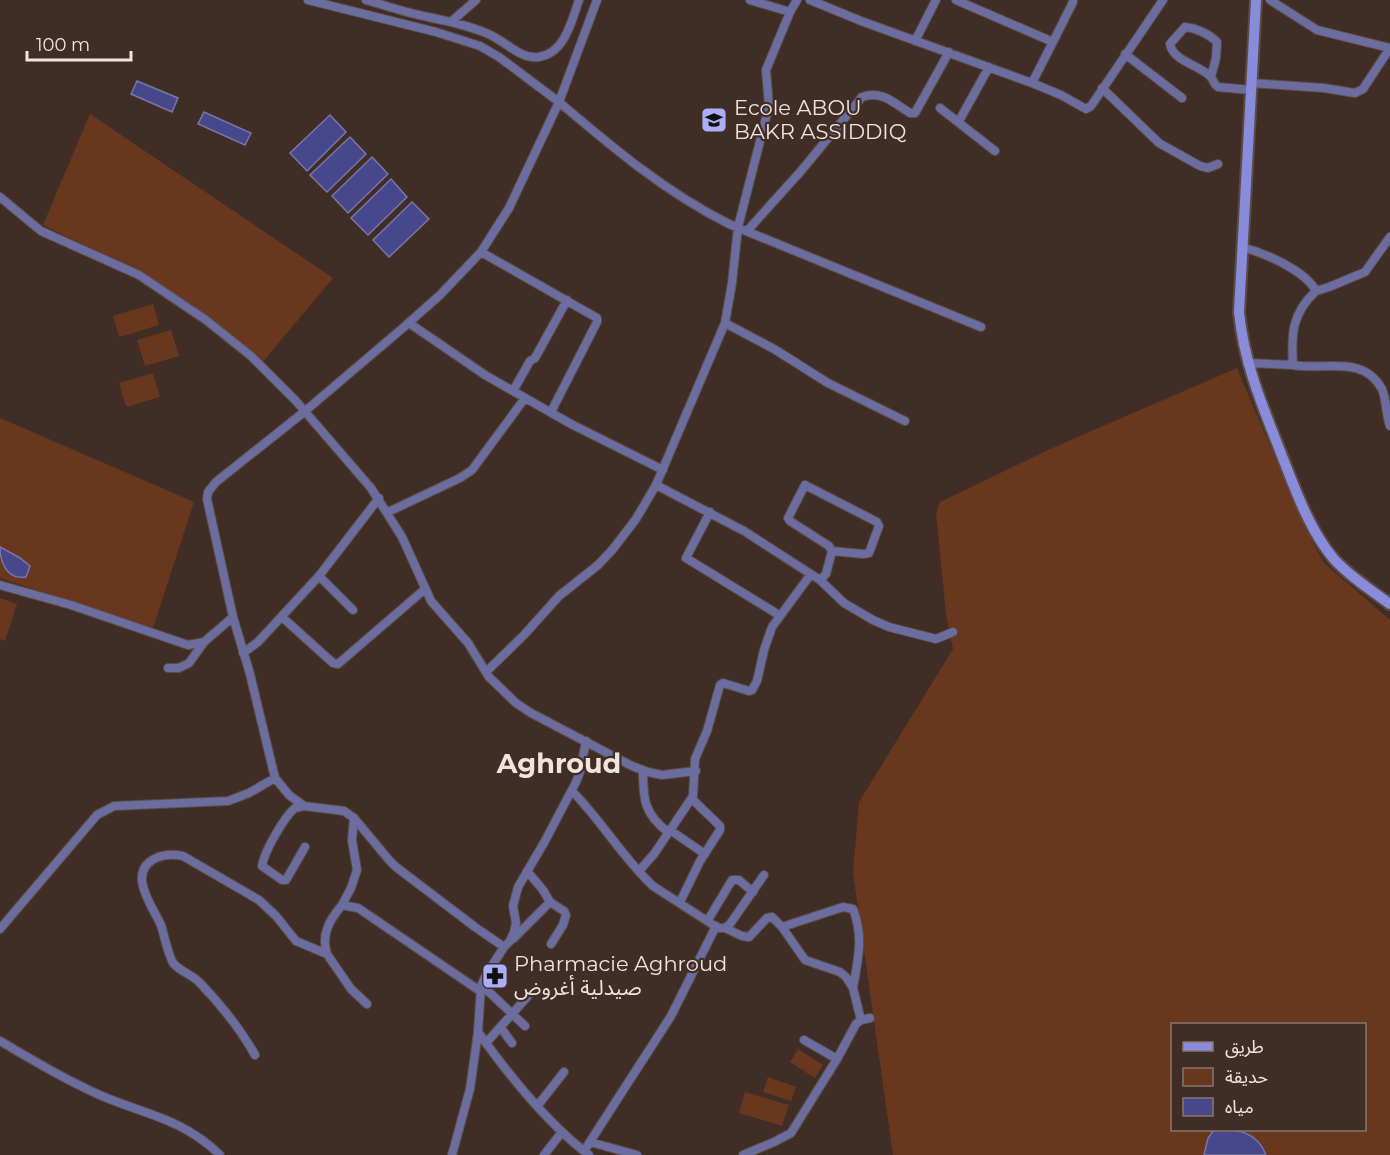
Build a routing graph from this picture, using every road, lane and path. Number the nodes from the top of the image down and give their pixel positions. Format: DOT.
graph roads {
  1 [pos="308,0"];
  2 [pos="366,0"];
  3 [pos="476,0"];
  4 [pos="579,0"];
  5 [pos="597,0"];
  6 [pos="750,0"];
  7 [pos="797,0"];
  8 [pos="810,0"];
  9 [pos="936,0"];
  10 [pos="956,0"];
  11 [pos="1163,0"];
  12 [pos="1256,0"];
  13 [pos="1270,0"];
  14 [pos="386,2"];
  15 [pos="1072,2"];
  16 [pos="790,12"];
  17 [pos="452,21"];
  18 [pos="915,41"];
  19 [pos="1053,42"];
  20 [pos="1390,48"];
  21 [pos="949,52"];
  22 [pos="1125,54"];
  23 [pos="989,67"];
  24 [pos="1212,77"];
  25 [pos="1032,83"];
  26 [pos="1251,87"];
  27 [pos="1101,88"];
  28 [pos="1182,98"];
  29 [pos="559,102"];
  30 [pos="940,108"];
  31 [pos="959,121"];
  32 [pos="995,151"];
  33 [pos="1218,164"];
  34 [pos="0,197"];
  35 [pos="738,227"];
  36 [pos="747,231"];
  37 [pos="1390,237"];
  38 [pos="1242,247"];
  39 [pos="481,252"];
  40 [pos="1316,291"];
  41 [pos="567,300"];
  42 [pos="409,322"];
  43 [pos="725,323"];
  44 [pos="981,327"];
  45 [pos="1247,363"];
  46 [pos="1293,365"];
  47 [pos="513,391"];
  48 [pos="525,398"];
  49 [pos="304,412"];
  50 [pos="551,412"];
  51 [pos="905,421"];
  52 [pos="1390,426"];
  53 [pos="663,470"];
  54 [pos="657,485"];
  55 [pos="378,498"];
  56 [pos="388,512"];
  57 [pos="710,512"];
  58 [pos="832,551"];
  59 [pos="811,574"];
  60 [pos="319,576"];
  61 [pos="820,580"];
  62 [pos="0,585"];
  63 [pos="425,590"];
  64 [pos="1390,604"];
  65 [pos="353,610"];
  66 [pos="779,615"];
  67 [pos="233,617"];
  68 [pos="282,617"];
  69 [pos="953,632"];
  70 [pos="204,642"];
  71 [pos="243,653"];
  72 [pos="168,668"];
  73 [pos="486,672"];
  74 [pos="586,741"];
  75 [pos="643,770"];
  76 [pos="696,771"];
  77 [pos="275,778"];
  78 [pos="572,791"];
  79 [pos="692,799"];
  80 [pos="304,806"];
  81 [pos="354,818"];
  82 [pos="669,831"];
  83 [pos="305,848"];
  84 [pos="705,854"];
  85 [pos="526,871"];
  86 [pos="639,871"];
  87 [pos="764,875"];
  88 [pos="753,892"];
  89 [pos="550,902"];
  90 [pos="680,902"];
  91 [pos="342,905"];
  92 [pos="708,920"];
  93 [pos="720,927"];
  94 [pos="782,927"];
  95 [pos="0,928"];
  96 [pos="507,944"];
  97 [pos="551,944"];
  98 [pos="327,954"];
  99 [pos="853,988"];
  100 [pos="484,991"];
  101 [pos="528,996"];
  102 [pos="367,1004"];
  103 [pos="513,1014"];
  104 [pos="870,1018"];
  105 [pos="861,1020"];
  106 [pos="525,1026"];
  107 [pos="501,1028"];
  108 [pos="478,1032"];
  109 [pos="804,1040"];
  110 [pos="0,1041"];
  111 [pos="486,1043"];
  112 [pos="512,1043"];
  113 [pos="255,1056"];
  114 [pos="837,1059"];
  115 [pos="564,1072"];
  116 [pos="538,1105"];
  117 [pos="562,1132"];
  118 [pos="590,1142"];
  119 [pos="587,1154"];
  120 [pos="220,1155"];
  121 [pos="452,1155"];
  122 [pos="544,1155"];
  123 [pos="637,1155"];
  124 [pos="742,1155"];
  1 -- 29 [label="street"];
  2 -- 14 [label="street"];
  3 -- 17 [label="street"];
  4 -- 17 [label="street"];
  5 -- 29 [label="street"];
  6 -- 16 [label="street"];
  7 -- 16 [label="street"];
  8 -- 18 [label="street"];
  9 -- 18 [label="street"];
  10 -- 19 [label="street"];
  11 -- 22 [label="street"];
  12 -- 26 [label="street"];
  13 -- 20 [label="street"];
  14 -- 17 [label="street"];
  15 -- 19 [label="street"];
  16 -- 35 [label="street"];
  18 -- 21 [label="street"];
  19 -- 25 [label="street"];
  20 -- 26 [label="street"];
  21 -- 23 [label="street"];
  21 -- 36 [label="street"];
  22 -- 27 [label="street"];
  22 -- 28 [label="street"];
  23 -- 25 [label="street"];
  23 -- 31 [label="street"];
  24 -- 24 [label="street"];
  24 -- 26 [label="street"];
  25 -- 27 [label="street"];
  26 -- 38 [label="street"];
  27 -- 33 [label="street"];
  29 -- 35 [label="street"];
  29 -- 39 [label="street"];
  30 -- 31 [label="street"];
  31 -- 32 [label="street"];
  34 -- 49 [label="street"];
  35 -- 36 [label="street"];
  35 -- 43 [label="street"];
  36 -- 44 [label="street"];
  37 -- 40 [label="street"];
  38 -- 40 [label="street"];
  38 -- 45 [label="street"];
  39 -- 41 [label="street"];
  39 -- 42 [label="street"];
  40 -- 46 [label="street"];
  41 -- 47 [label="street"];
  41 -- 50 [label="street"];
  42 -- 47 [label="street"];
  42 -- 49 [label="street"];
  43 -- 51 [label="street"];
  43 -- 53 [label="street"];
  45 -- 46 [label="street"];
  45 -- 64 [label="street"];
  46 -- 52 [label="street"];
  47 -- 48 [label="street"];
  48 -- 50 [label="street"];
  48 -- 56 [label="street"];
  49 -- 55 [label="street"];
  49 -- 67 [label="street"];
  50 -- 53 [label="street"];
  53 -- 54 [label="street"];
  54 -- 57 [label="street"];
  54 -- 73 [label="street"];
  55 -- 56 [label="street"];
  55 -- 60 [label="street"];
  56 -- 63 [label="street"];
  57 -- 59 [label="street"];
  57 -- 66 [label="street"];
  58 -- 58 [label="street"];
  58 -- 61 [label="street"];
  59 -- 61 [label="street"];
  59 -- 66 [label="street"];
  60 -- 65 [label="street"];
  60 -- 68 [label="street"];
  61 -- 69 [label="street"];
  62 -- 70 [label="street"];
  63 -- 68 [label="street"];
  63 -- 73 [label="street"];
  66 -- 76 [label="street"];
  67 -- 70 [label="street"];
  67 -- 71 [label="street"];
  68 -- 71 [label="street"];
  70 -- 72 [label="street"];
  71 -- 77 [label="street"];
  73 -- 74 [label="street"];
  74 -- 75 [label="street"];
  74 -- 78 [label="street"];
  75 -- 76 [label="street"];
  75 -- 82 [label="street"];
  76 -- 79 [label="street"];
  77 -- 80 [label="street"];
  77 -- 95 [label="street"];
  78 -- 85 [label="street"];
  78 -- 86 [label="street"];
  79 -- 82 [label="street"];
  79 -- 84 [label="street"];
  80 -- 81 [label="street"];
  80 -- 83 [label="street"];
  81 -- 91 [label="street"];
  81 -- 96 [label="street"];
  82 -- 84 [label="street"];
  82 -- 86 [label="street"];
  84 -- 90 [label="street"];
  85 -- 89 [label="street"];
  85 -- 96 [label="street"];
  86 -- 90 [label="street"];
  87 -- 88 [label="street"];
  88 -- 92 [label="street"];
  88 -- 93 [label="street"];
  89 -- 96 [label="street"];
  89 -- 97 [label="street"];
  90 -- 92 [label="street"];
  91 -- 98 [label="street"];
  91 -- 100 [label="street"];
  92 -- 93 [label="street"];
  93 -- 94 [label="street"];
  93 -- 118 [label="street"];
  94 -- 99 [label="street"];
  94 -- 99 [label="street"];
  96 -- 100 [label="street"];
  98 -- 102 [label="street"];
  98 -- 113 [label="street"];
  99 -- 105 [label="street"];
  100 -- 103 [label="street"];
  100 -- 108 [label="street"];
  101 -- 103 [label="street"];
  103 -- 106 [label="street"];
  103 -- 107 [label="street"];
  104 -- 105 [label="street"];
  105 -- 114 [label="street"];
  107 -- 111 [label="street"];
  107 -- 112 [label="street"];
  108 -- 111 [label="street"];
  108 -- 121 [label="street"];
  109 -- 114 [label="street"];
  110 -- 120 [label="street"];
  111 -- 116 [label="street"];
  114 -- 124 [label="street"];
  115 -- 116 [label="street"];
  116 -- 117 [label="street"];
  117 -- 119 [label="street"];
  117 -- 122 [label="street"];
  118 -- 119 [label="street"];
  118 -- 123 [label="street"];
}
